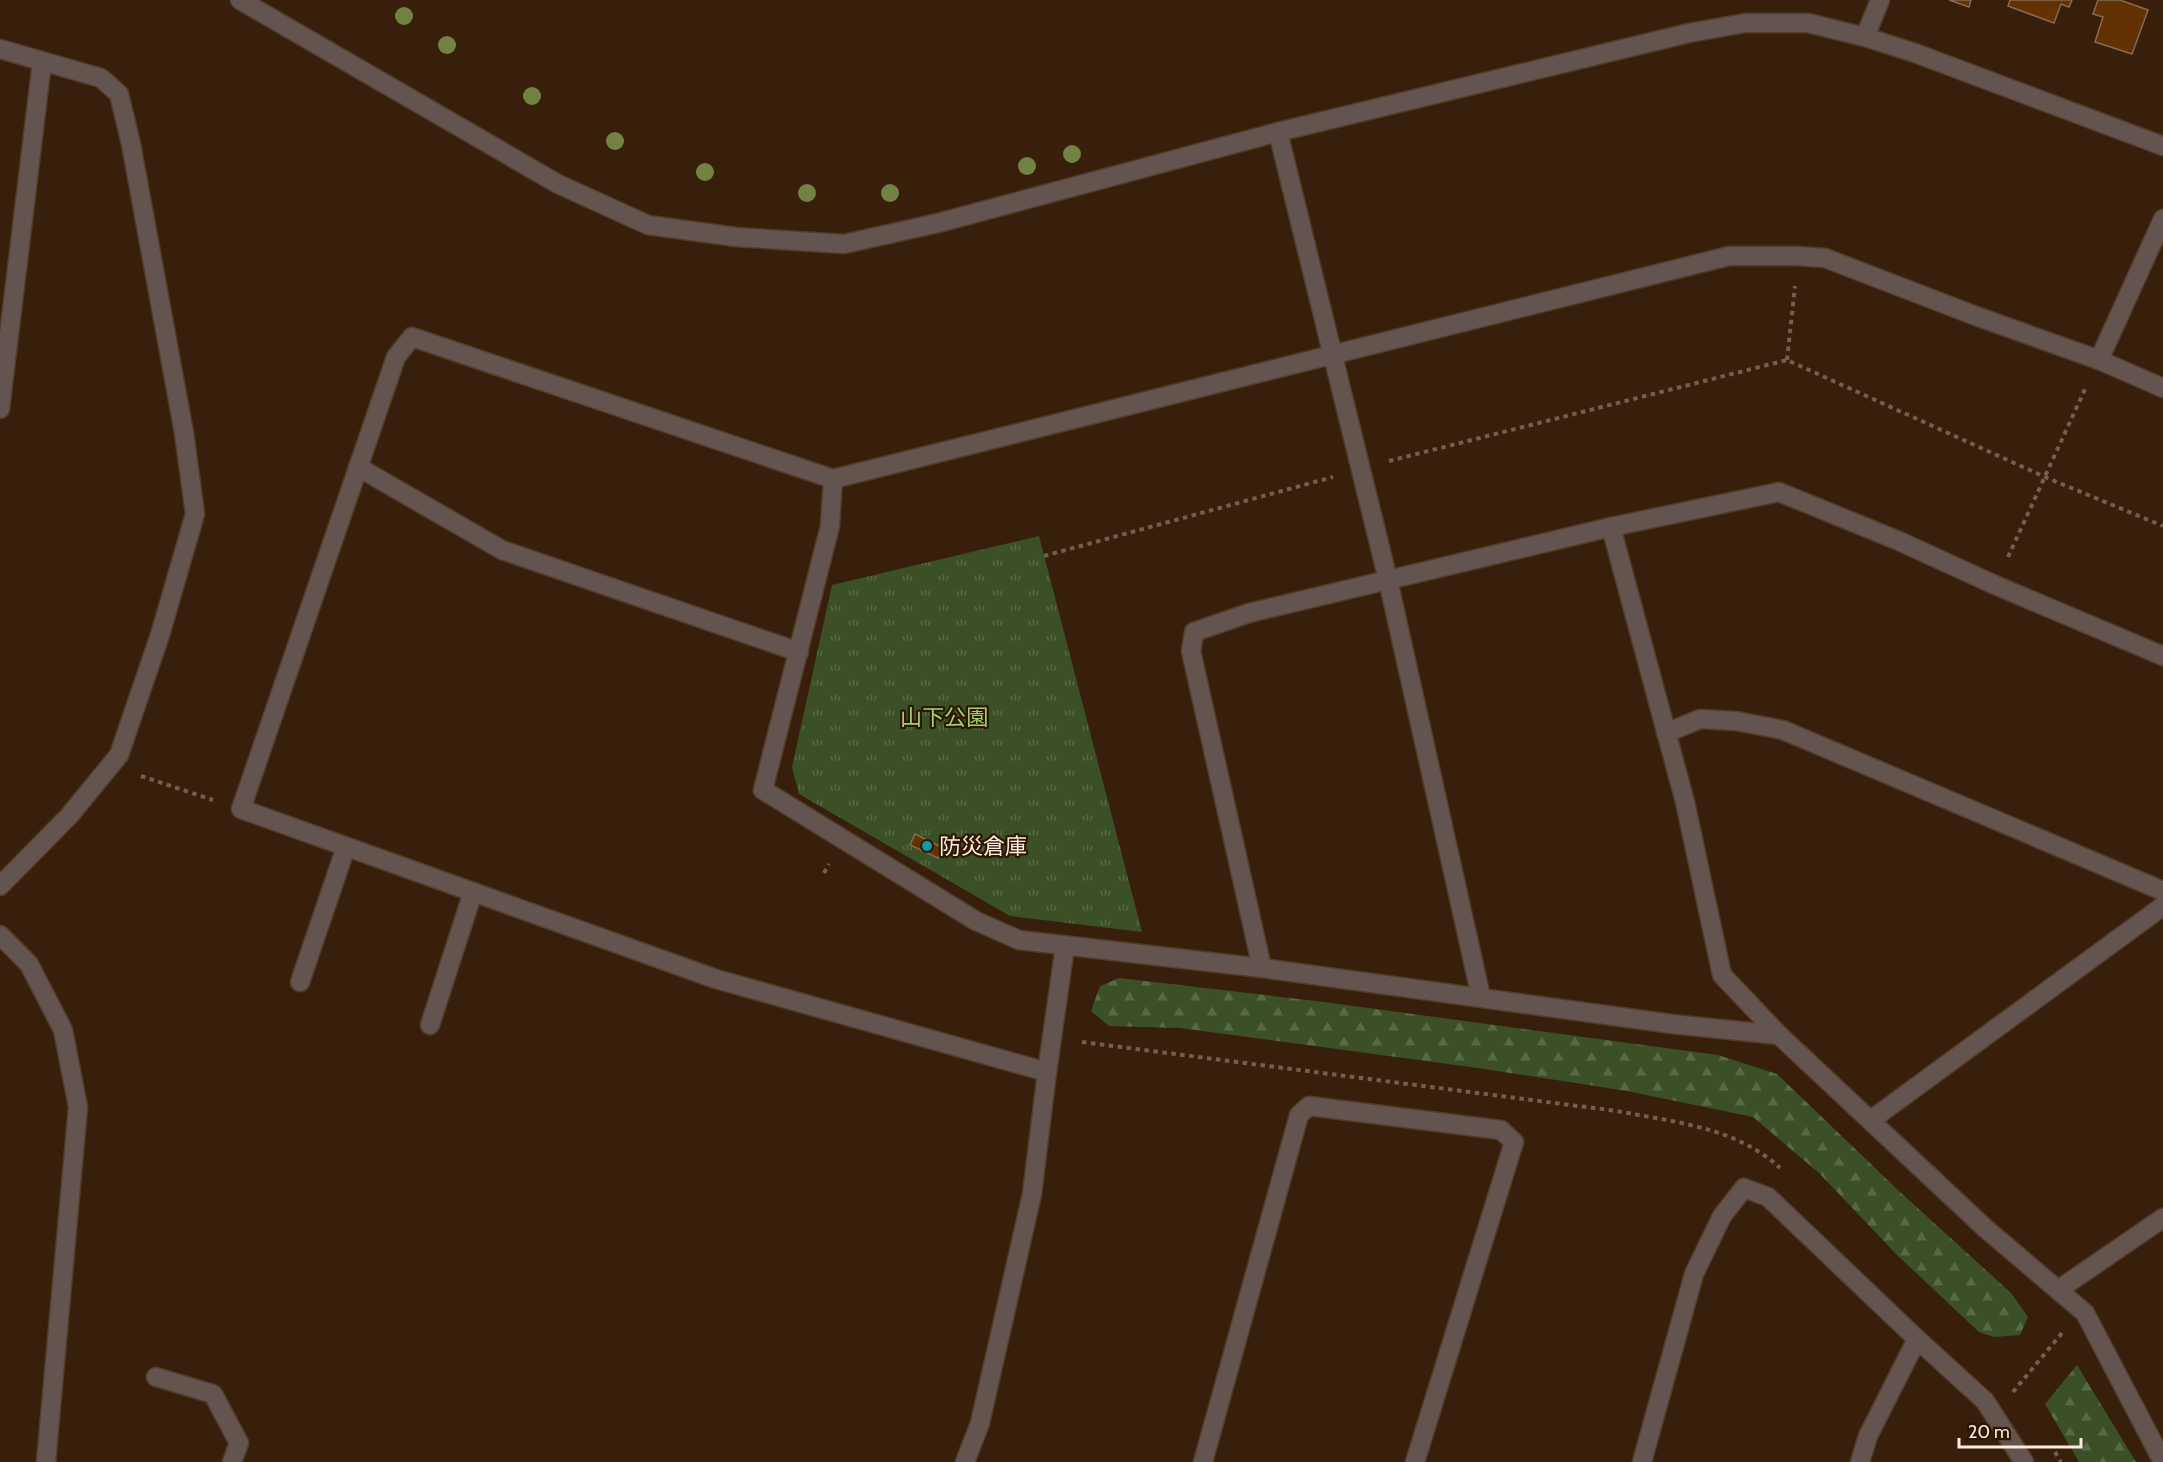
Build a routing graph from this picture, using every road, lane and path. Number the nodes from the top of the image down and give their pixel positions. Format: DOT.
graph roads {
  1 [pos="240,0"];
  2 [pos="1880,0"];
  3 [pos="1865,37"];
  4 [pos="0,49"];
  5 [pos="42,62"];
  6 [pos="1278,132"];
  7 [pos="2163,146"];
  8 [pos="2163,219"];
  9 [pos="1797,256"];
  10 [pos="1332,355"];
  11 [pos="1787,360"];
  12 [pos="2099,360"];
  13 [pos="2163,388"];
  14 [pos="0,409"];
  15 [pos="358,467"];
  16 [pos="1360,469"];
  17 [pos="2045,477"];
  18 [pos="833,479"];
  19 [pos="2163,526"];
  20 [pos="1611,527"];
  21 [pos="1044,556"];
  22 [pos="1388,580"];
  23 [pos="1995,585"];
  24 [pos="799,652"];
  25 [pos="2163,656"];
  26 [pos="1666,733"];
  27 [pos="134,784"];
  28 [pos="241,809"];
  29 [pos="346,847"];
  30 [pos="0,886"];
  31 [pos="2163,891"];
  32 [pos="473,892"];
  33 [pos="2163,906"];
  34 [pos="0,935"];
  35 [pos="1065,946"];
  36 [pos="1262,968"];
  37 [pos="300,982"];
  38 [pos="1481,997"];
  39 [pos="430,1025"];
  40 [pos="1779,1035"];
  41 [pos="1080,1041"];
  42 [pos="1047,1072"];
  43 [pos="1871,1120"];
  44 [pos="1782,1170"];
  45 [pos="2163,1218"];
  46 [pos="2058,1290"];
  47 [pos="2085,1313"];
  48 [pos="1917,1339"];
  49 [pos="156,1377"];
  50 [pos="2009,1383"];
  51 [pos="2016,1389"];
  52 [pos="2021,1398"];
  53 [pos="1994,1416"];
  54 [pos="2049,1444"];
  55 [pos="46,1462"];
  56 [pos="232,1462"];
  57 [pos="965,1462"];
  58 [pos="1203,1462"];
  59 [pos="1415,1462"];
  60 [pos="1642,1462"];
  61 [pos="1860,1462"];
  62 [pos="2025,1462"];
  63 [pos="2061,1462"];
  64 [pos="2163,1462"];
  1 -- 6 [label="street"];
  2 -- 3 [label="street"];
  3 -- 6 [label="street"];
  3 -- 7 [label="street"];
  4 -- 5 [label="street"];
  5 -- 14 [label="street"];
  5 -- 30 [label="street"];
  6 -- 10 [label="street"];
  8 -- 12 [label="street"];
  9 -- 10 [label="street"];
  9 -- 11 [label="path"];
  9 -- 12 [label="street"];
  10 -- 16 [label="street"];
  10 -- 18 [label="street"];
  11 -- 16 [label="path"];
  11 -- 17 [label="path"];
  12 -- 13 [label="street"];
  12 -- 17 [label="path"];
  15 -- 18 [label="street"];
  15 -- 24 [label="street"];
  15 -- 28 [label="street"];
  16 -- 21 [label="path"];
  16 -- 22 [label="street"];
  17 -- 19 [label="path"];
  17 -- 23 [label="path"];
  18 -- 24 [label="street"];
  20 -- 22 [label="street"];
  20 -- 23 [label="street"];
  20 -- 26 [label="street"];
  22 -- 36 [label="street"];
  22 -- 38 [label="street"];
  23 -- 25 [label="street"];
  24 -- 35 [label="street"];
  26 -- 31 [label="street"];
  26 -- 40 [label="street"];
  27 -- 28 [label="path"];
  28 -- 29 [label="street"];
  29 -- 32 [label="street"];
  29 -- 37 [label="street"];
  32 -- 39 [label="street"];
  32 -- 42 [label="street"];
  33 -- 43 [label="street"];
  34 -- 55 [label="street"];
  35 -- 36 [label="street"];
  35 -- 42 [label="street"];
  36 -- 38 [label="street"];
  38 -- 40 [label="street"];
  40 -- 43 [label="street"];
  41 -- 44 [label="path"];
  42 -- 57 [label="street"];
  43 -- 46 [label="street"];
  45 -- 46 [label="street"];
  46 -- 47 [label="street"];
  47 -- 51 [label="path"];
  47 -- 64 [label="street"];
  48 -- 53 [label="street"];
  48 -- 60 [label="street"];
  48 -- 61 [label="street"];
  49 -- 56 [label="street"];
  50 -- 51 [label="path"];
  51 -- 52 [label="path"];
  51 -- 53 [label="path"];
  53 -- 62 [label="street"];
  54 -- 63 [label="path"];
  58 -- 59 [label="street"];
}
